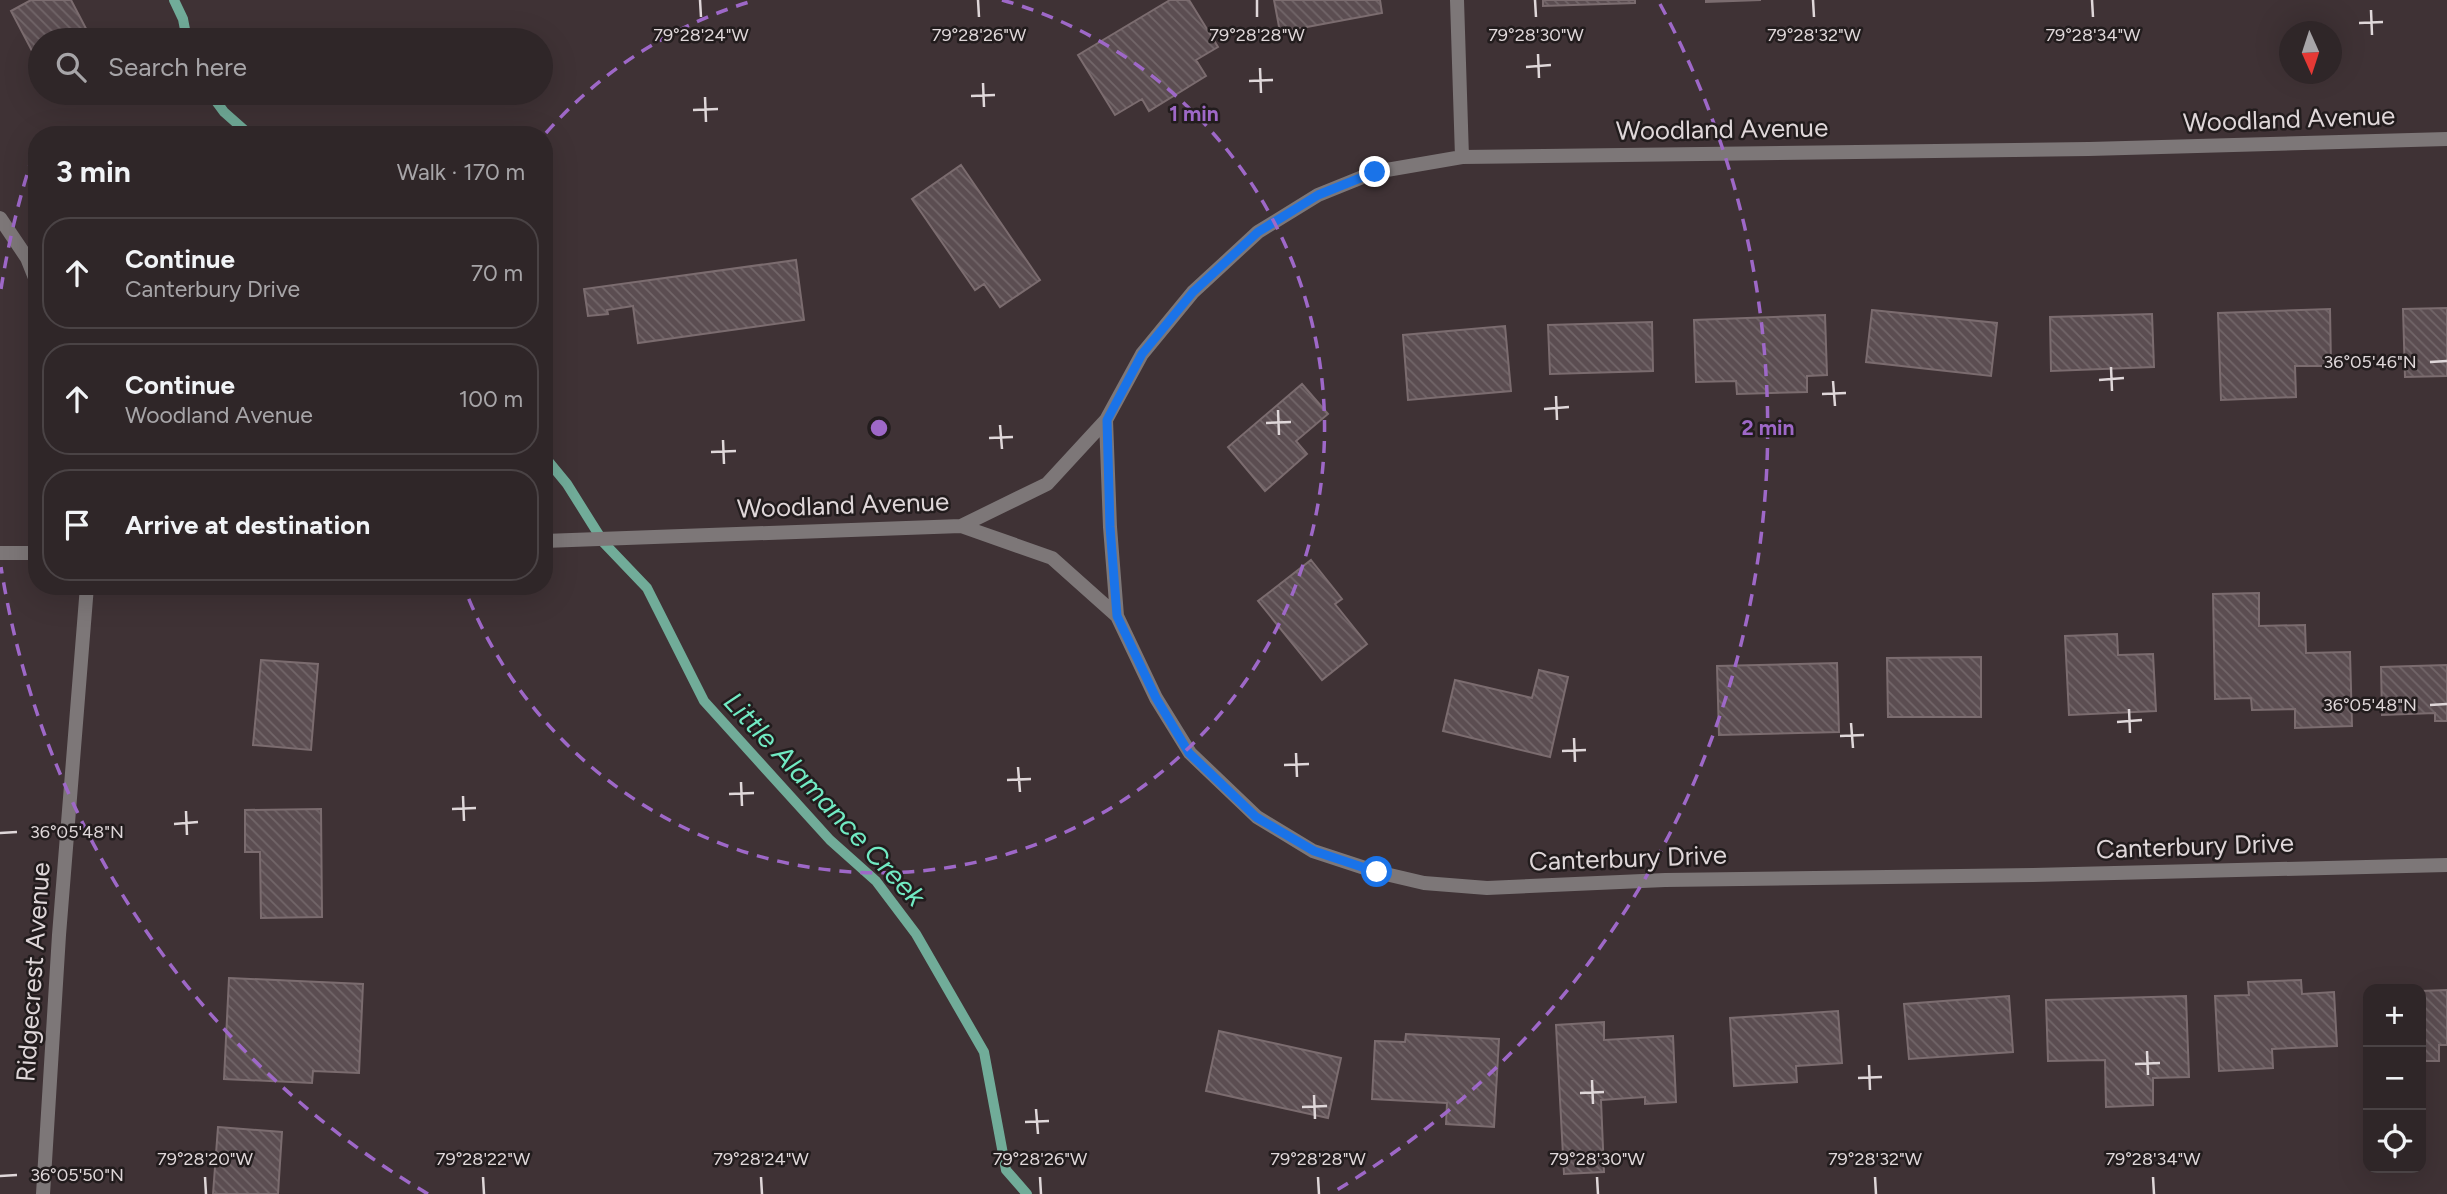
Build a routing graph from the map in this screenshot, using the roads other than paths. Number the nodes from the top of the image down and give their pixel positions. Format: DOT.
graph roads {
  1 [pos="1457,0"];
  2 [pos="2447,139"];
  3 [pos="1462,157"];
  4 [pos="0,218"];
  5 [pos="28,260"];
  6 [pos="1107,420"];
  7 [pos="961,526"];
  8 [pos="553,541"];
  9 [pos="28,553"];
  10 [pos="0,554"];
  11 [pos="86,595"];
  12 [pos="1117,616"];
  13 [pos="2447,865"];
  14 [pos="43,1194"];
  1 -- 3 [label="street"];
  2 -- 3 [label="street, Woodland Avenue"];
  3 -- 6 [label="street, Woodland Avenue"];
  4 -- 5 [label="street"];
  6 -- 7 [label="street, Woodland Avenue"];
  6 -- 12 [label="street, Woodland Avenue"];
  7 -- 8 [label="street, Woodland Avenue"];
  7 -- 12 [label="street, Canterbury Drive"];
  9 -- 10 [label="street"];
  11 -- 14 [label="street, Ridgecrest Avenue"];
  12 -- 13 [label="street, Canterbury Drive"];
}
